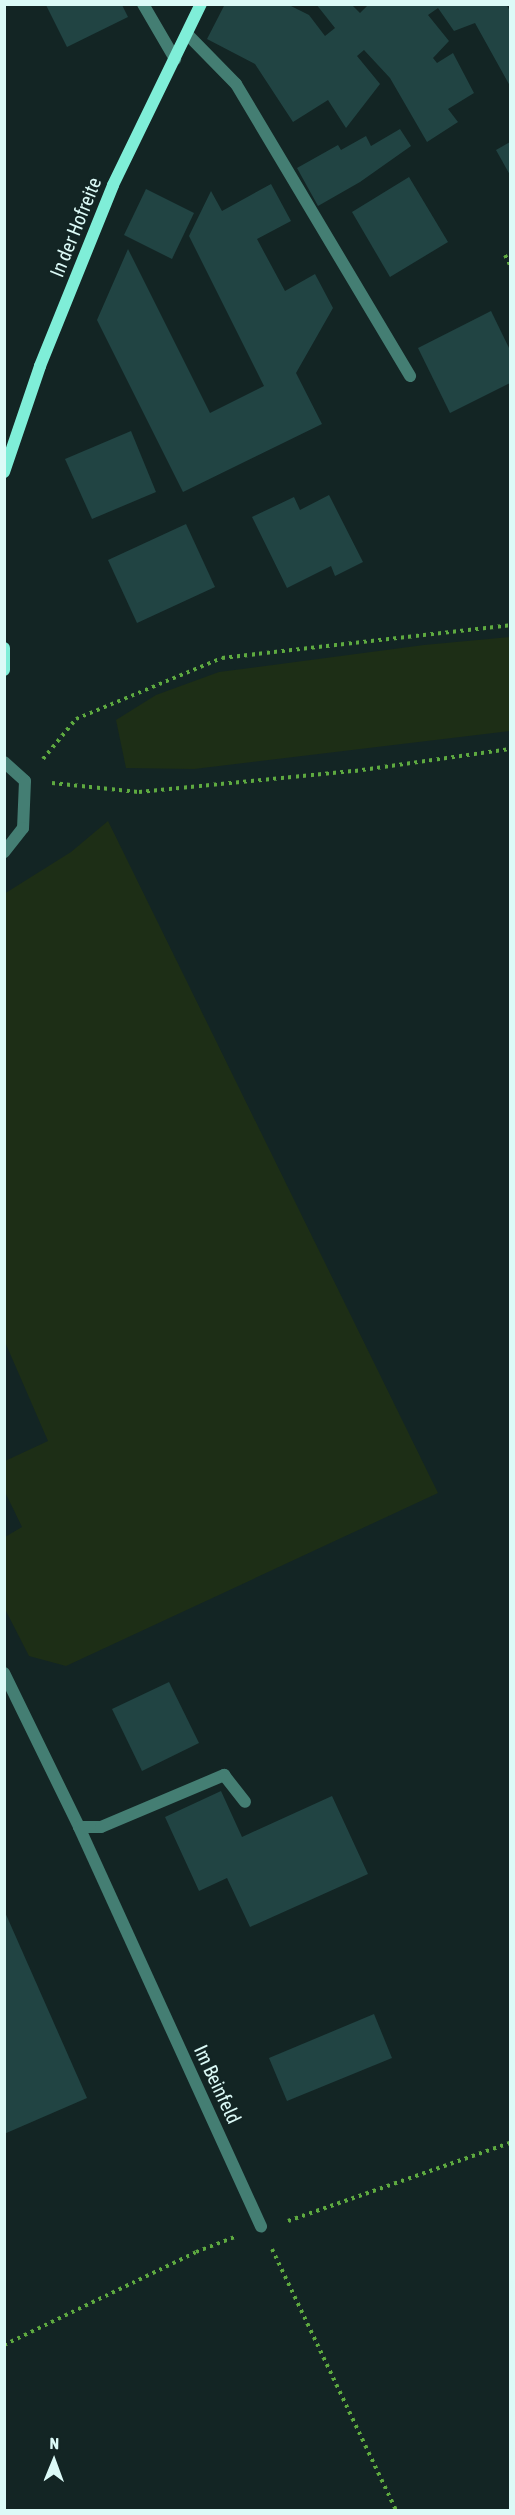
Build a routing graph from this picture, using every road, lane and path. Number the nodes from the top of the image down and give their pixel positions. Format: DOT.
graph roads {
  1 [pos="143,4"];
  2 [pos="201,4"];
  3 [pos="187,34"];
  4 [pos="174,59"];
  5 [pos="505,255"];
  6 [pos="510,265"];
  7 [pos="410,376"];
  8 [pos="4,472"];
  9 [pos="510,625"];
  10 [pos="4,648"];
  11 [pos="4,670"];
  12 [pos="510,749"];
  13 [pos="4,762"];
  14 [pos="25,781"];
  15 [pos="4,852"];
  16 [pos="4,1673"];
  17 [pos="245,1802"];
  18 [pos="79,1827"];
  19 [pos="510,2143"];
  20 [pos="261,2226"];
  21 [pos="4,2345"];
  22 [pos="396,2511"];
  1 -- 4 [label="lane"];
  2 -- 3 [label="main road, In der Hofreite"];
  3 -- 4 [label="main road, In der Hofreite"];
  3 -- 7 [label="lane"];
  4 -- 8 [label="main road, In der Hofreite"];
  5 -- 6 [label="path"];
  9 -- 14 [label="path"];
  10 -- 11 [label="main road"];
  12 -- 14 [label="path"];
  13 -- 14 [label="lane"];
  14 -- 15 [label="lane"];
  16 -- 18 [label="lane, Im Beinfeld"];
  17 -- 18 [label="lane"];
  18 -- 20 [label="lane, Im Beinfeld"];
  19 -- 20 [label="path"];
  20 -- 21 [label="path"];
  20 -- 22 [label="path"];
}
